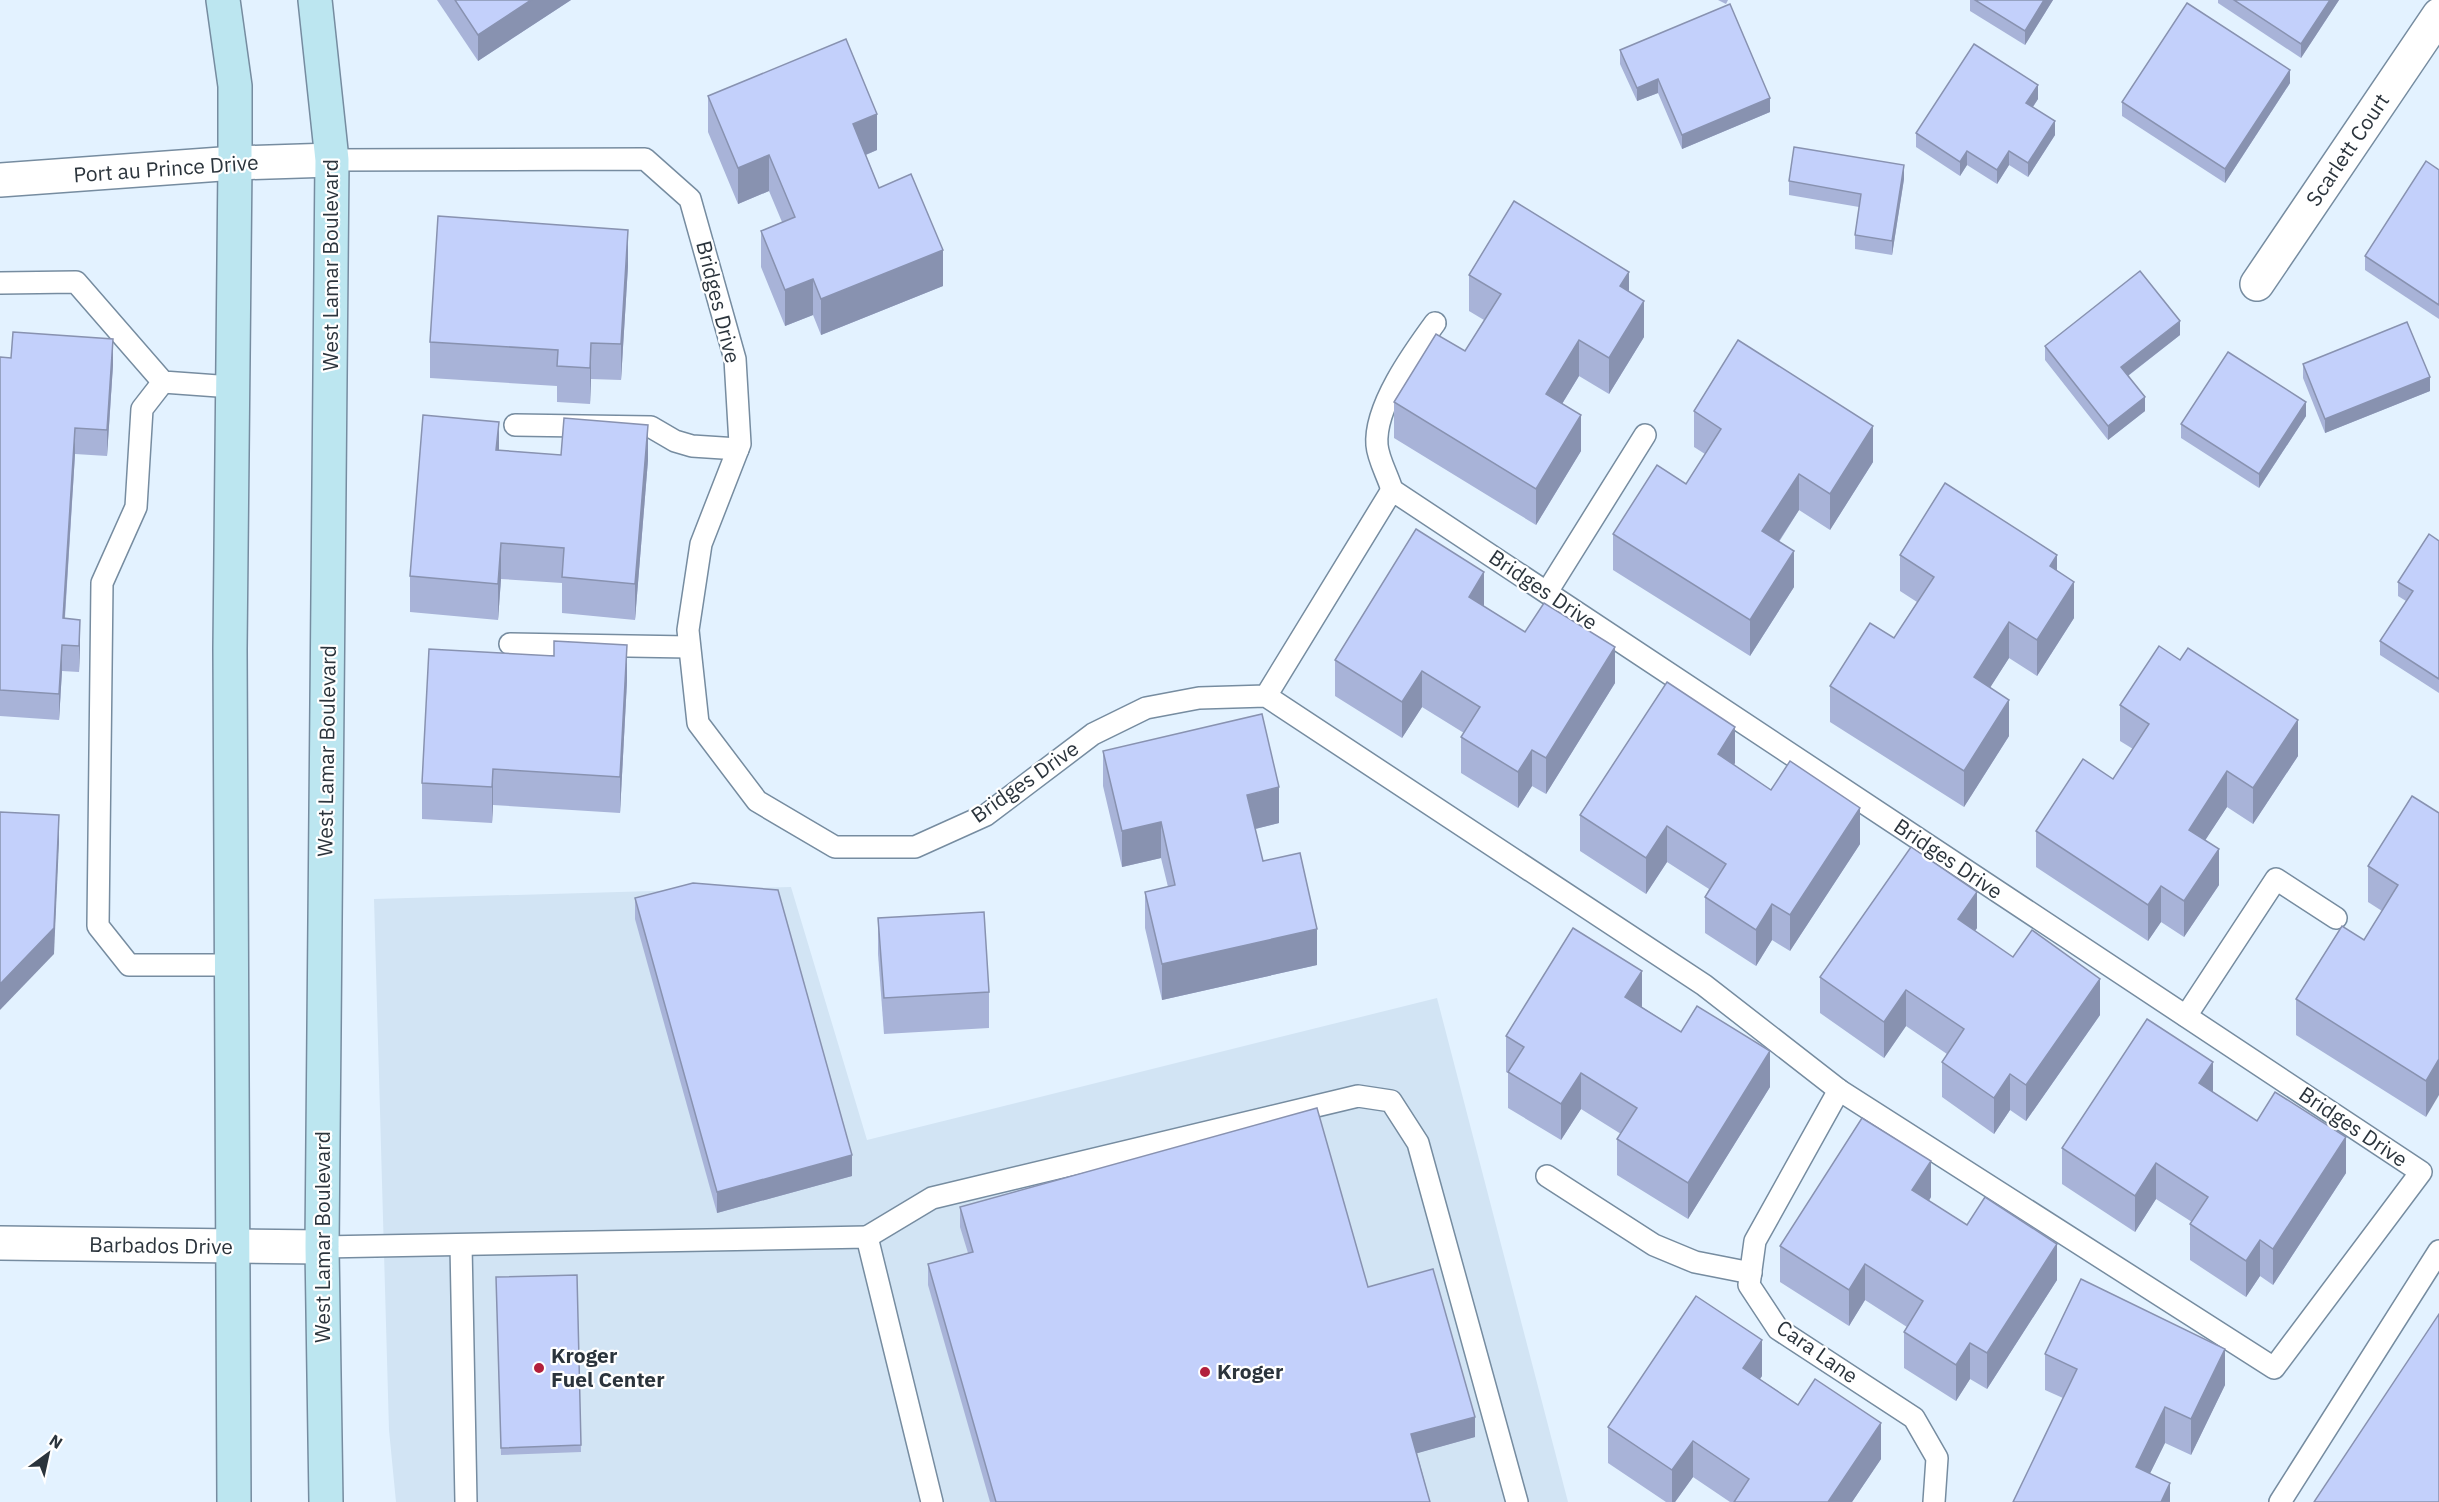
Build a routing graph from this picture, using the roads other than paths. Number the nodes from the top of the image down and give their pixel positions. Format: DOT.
graph roads {
  1 [pos="223,0"];
  2 [pos="315,0"];
  3 [pos="2439,15"];
  4 [pos="332,160"];
  5 [pos="235,163"];
  6 [pos="0,180"];
  7 [pos="0,283"];
  8 [pos="2257,284"];
  9 [pos="1435,323"];
  10 [pos="163,382"];
  11 [pos="232,387"];
  12 [pos="515,425"];
  13 [pos="1645,435"];
  14 [pos="738,449"];
  15 [pos="1392,490"];
  16 [pos="1547,592"];
  17 [pos="510,645"];
  18 [pos="689,647"];
  19 [pos="1266,696"];
  20 [pos="2337,918"];
  21 [pos="230,965"];
  22 [pos="2186,1017"];
  23 [pos="1839,1090"];
  24 [pos="1547,1176"];
  25 [pos="867,1237"];
  26 [pos="0,1243"];
  27 [pos="461,1245"];
  28 [pos="322,1247"];
  29 [pos="231,1248"];
  30 [pos="2439,1251"];
  31 [pos="1751,1273"];
  32 [pos="234,1502"];
  33 [pos="326,1502"];
  34 [pos="466,1502"];
  35 [pos="932,1502"];
  36 [pos="1516,1502"];
  37 [pos="1934,1502"];
  38 [pos="2280,1502"];
  1 -- 5 [label="main road"];
  2 -- 4 [label="main road, West Lamar Boulevard"];
  3 -- 8 [label="street, Scarlett Court"];
  4 -- 5 [label="street, Port au Prince Drive"];
  4 -- 14 [label="lane, Bridges Drive"];
  4 -- 28 [label="main road, West Lamar Boulevard"];
  5 -- 6 [label="street, Port au Prince Drive"];
  5 -- 11 [label="main road"];
  7 -- 10 [label="lane"];
  9 -- 15 [label="lane"];
  10 -- 11 [label="lane"];
  10 -- 21 [label="lane"];
  11 -- 21 [label="main road"];
  12 -- 14 [label="lane"];
  13 -- 16 [label="lane"];
  14 -- 18 [label="lane, Bridges Drive"];
  15 -- 16 [label="lane, Bridges Drive"];
  15 -- 19 [label="lane"];
  16 -- 22 [label="lane, Bridges Drive"];
  17 -- 18 [label="lane"];
  18 -- 19 [label="lane, Bridges Drive"];
  19 -- 23 [label="lane, Bridges Drive"];
  20 -- 22 [label="lane"];
  21 -- 29 [label="main road"];
  22 -- 23 [label="lane, Bridges Drive"];
  23 -- 31 [label="lane, Cara Lane"];
  24 -- 31 [label="lane"];
  25 -- 27 [label="lane"];
  25 -- 35 [label="lane"];
  25 -- 36 [label="lane"];
  26 -- 29 [label="street, Barbados Drive"];
  27 -- 28 [label="lane"];
  27 -- 34 [label="lane"];
  28 -- 29 [label="street, Barbados Drive"];
  28 -- 33 [label="main road, West Lamar Boulevard"];
  29 -- 32 [label="main road"];
  30 -- 38 [label="lane"];
  31 -- 37 [label="lane, Cara Lane"];
}
